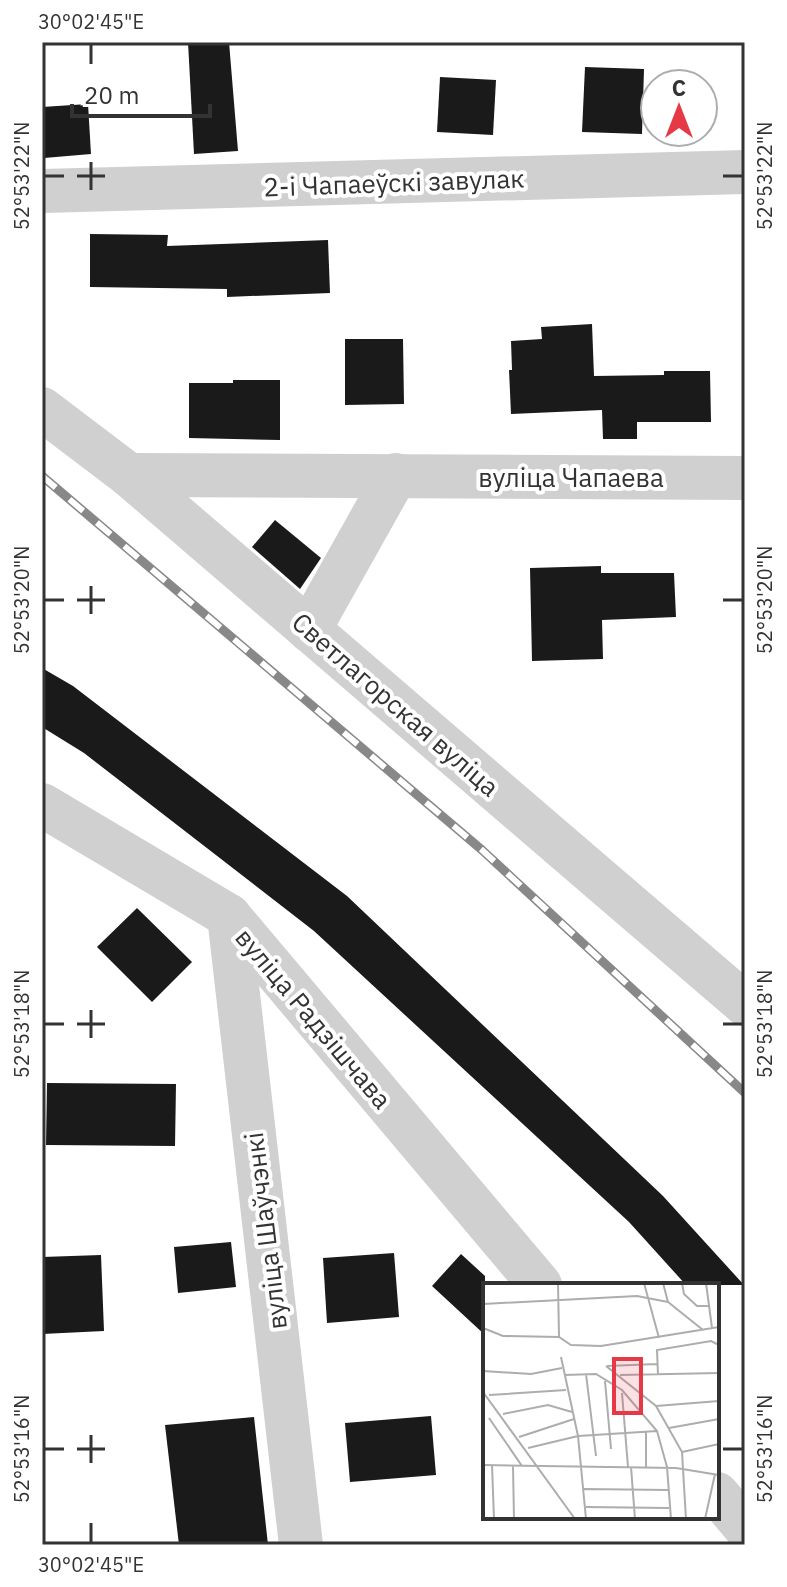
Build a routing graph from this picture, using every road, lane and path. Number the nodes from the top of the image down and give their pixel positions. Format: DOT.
graph roads {
  1 [pos="745,172"];
  2 [pos="42,191"];
  3 [pos="42,409"];
  4 [pos="129,475"];
  5 [pos="396,475"];
  6 [pos="745,478"];
  7 [pos="309,630"];
  8 [pos="42,805"];
  9 [pos="229,916"];
  10 [pos="745,1004"];
  11 [pos="538,1283"];
  12 [pos="719,1496"];
  13 [pos="745,1527"];
  14 [pos="301,1545"];
  1 -- 2 [label="street, 2-і Чапаеўскі завулак"];
  3 -- 4 [label="street, Светлагорская вуліца"];
  4 -- 5 [label="street, вуліца Чапаева"];
  4 -- 7 [label="street, Светлагорская вуліца"];
  5 -- 6 [label="street, вуліца Чапаева"];
  5 -- 7 [label="street"];
  7 -- 10 [label="street, Светлагорская вуліца"];
  8 -- 9 [label="street, вуліца Радзішчава"];
  9 -- 11 [label="street, вуліца Радзішчава"];
  9 -- 14 [label="street, вуліца Шаўчэнкі"];
  12 -- 13 [label="street"];
}
